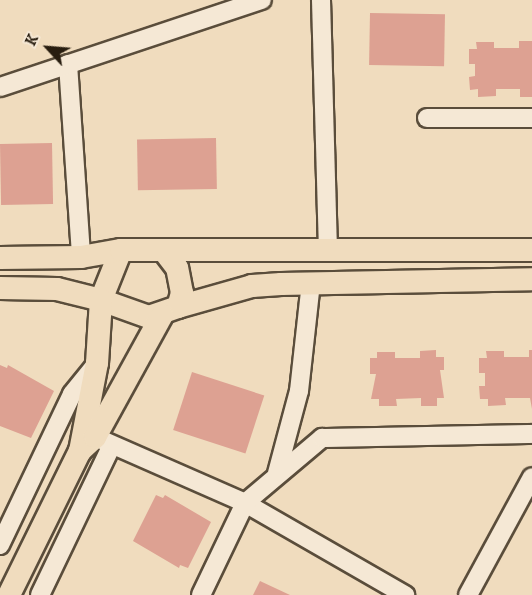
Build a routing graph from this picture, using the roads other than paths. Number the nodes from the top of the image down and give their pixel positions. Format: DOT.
graph roads {
  1 [pos="262,0"];
  2 [pos="321,0"];
  3 [pos="68,64"];
  4 [pos="0,87"];
  5 [pos="532,117"];
  6 [pos="427,118"];
  7 [pos="121,250"];
  8 [pos="532,250"];
  9 [pos="328,251"];
  10 [pos="165,252"];
  11 [pos="81,257"];
  12 [pos="0,258"];
  13 [pos="532,279"];
  14 [pos="311,283"];
  15 [pos="0,288"];
  16 [pos="101,300"];
  17 [pos="170,311"];
  18 [pos="97,363"];
  19 [pos="532,434"];
  20 [pos="96,445"];
  21 [pos="277,474"];
  22 [pos="532,477"];
  23 [pos="245,503"];
  24 [pos="0,545"];
  25 [pos="9,595"];
  26 [pos="40,595"];
  27 [pos="201,595"];
  28 [pos="405,595"];
  29 [pos="468,595"];
  1 -- 3 [label="street"];
  2 -- 9 [label="street"];
  3 -- 4 [label="street"];
  3 -- 11 [label="street"];
  5 -- 6 [label="street"];
  7 -- 10 [label="main road"];
  7 -- 11 [label="main road"];
  7 -- 16 [label="main road"];
  8 -- 9 [label="main road"];
  9 -- 10 [label="main road"];
  10 -- 17 [label="main road"];
  11 -- 12 [label="main road"];
  13 -- 14 [label="main road"];
  14 -- 17 [label="main road"];
  14 -- 21 [label="street"];
  15 -- 16 [label="main road"];
  16 -- 17 [label="main road"];
  16 -- 18 [label="main road"];
  17 -- 20 [label="main road"];
  18 -- 20 [label="main road"];
  18 -- 24 [label="street"];
  19 -- 21 [label="street"];
  20 -- 23 [label="street"];
  20 -- 25 [label="main road"];
  20 -- 26 [label="street"];
  21 -- 23 [label="street"];
  22 -- 29 [label="street"];
  23 -- 27 [label="street"];
  23 -- 28 [label="street"];
}
